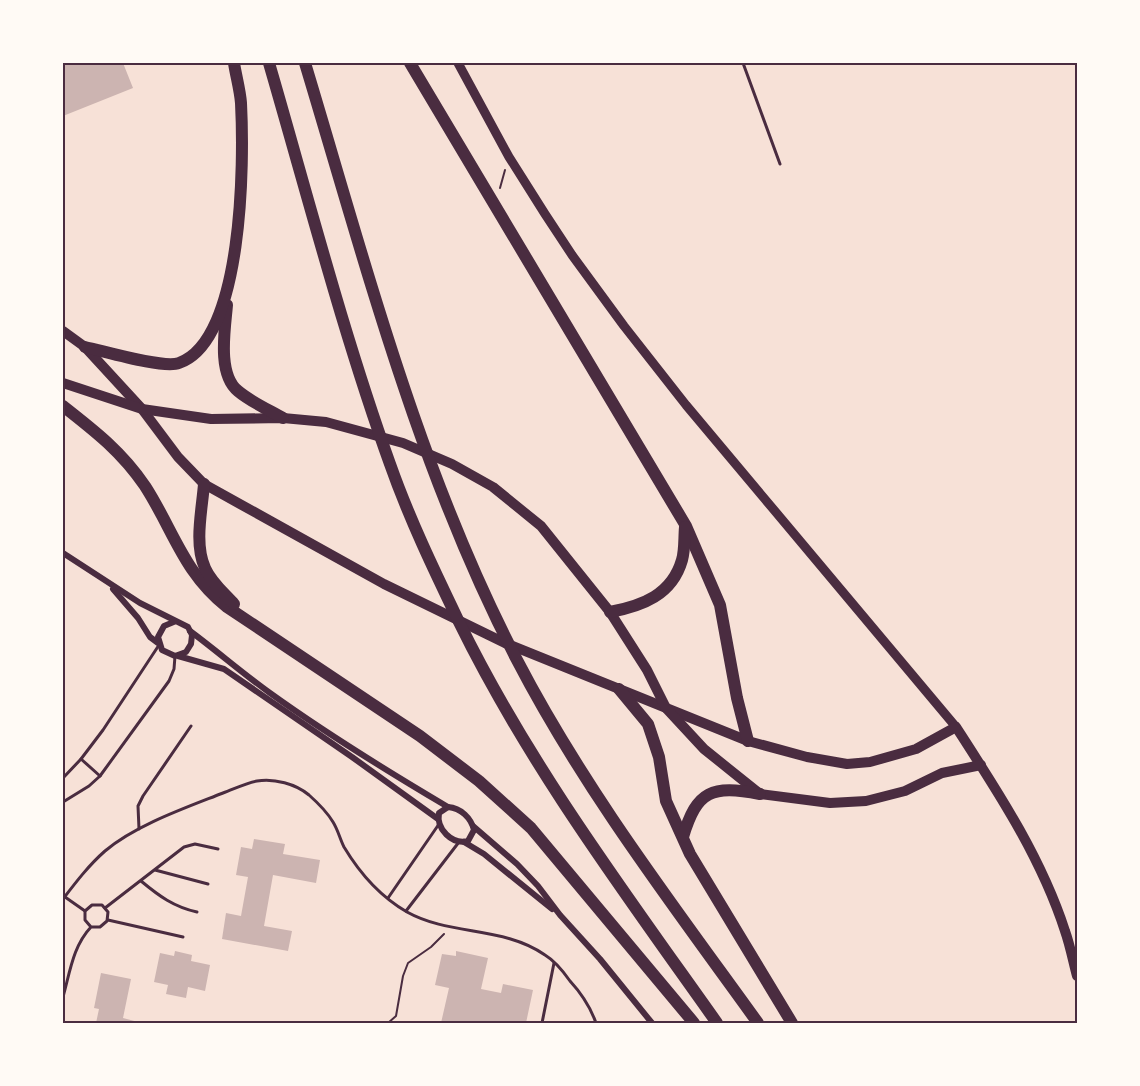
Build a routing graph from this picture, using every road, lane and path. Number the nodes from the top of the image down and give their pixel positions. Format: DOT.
graph roads {
  1 [pos="234,63"];
  2 [pos="269,63"];
  3 [pos="305,63"];
  4 [pos="410,63"];
  5 [pos="458,63"];
  6 [pos="743,63"];
  7 [pos="509,157"];
  8 [pos="780,164"];
  9 [pos="495,205"];
  10 [pos="227,295"];
  11 [pos="63,330"];
  12 [pos="85,347"];
  13 [pos="63,383"];
  14 [pos="63,406"];
  15 [pos="141,409"];
  16 [pos="283,418"];
  17 [pos="204,484"];
  18 [pos="686,526"];
  19 [pos="63,553"];
  20 [pos="108,583"];
  21 [pos="610,612"];
  22 [pos="176,621"];
  23 [pos="256,626"];
  24 [pos="190,631"];
  25 [pos="159,644"];
  26 [pos="176,656"];
  27 [pos="619,689"];
  28 [pos="666,708"];
  29 [pos="191,726"];
  30 [pos="956,727"];
  31 [pos="748,741"];
  32 [pos="81,759"];
  33 [pos="981,765"];
  34 [pos="100,776"];
  35 [pos="63,778"];
  36 [pos="760,794"];
  37 [pos="63,802"];
  38 [pos="448,807"];
  39 [pos="438,821"];
  40 [pos="473,826"];
  41 [pos="138,829"];
  42 [pos="683,837"];
  43 [pos="462,842"];
  44 [pos="218,849"];
  45 [pos="155,870"];
  46 [pos="141,880"];
  47 [pos="208,884"];
  48 [pos="64,898"];
  49 [pos="388,898"];
  50 [pos="105,908"];
  51 [pos="85,911"];
  52 [pos="406,911"];
  53 [pos="197,912"];
  54 [pos="560,915"];
  55 [pos="108,920"];
  56 [pos="91,927"];
  57 [pos="452,935"];
  58 [pos="183,937"];
  59 [pos="554,962"];
  60 [pos="1077,976"];
  61 [pos="63,997"];
  62 [pos="388,1023"];
  63 [pos="542,1023"];
  64 [pos="596,1023"];
  65 [pos="652,1023"];
  66 [pos="694,1023"];
  67 [pos="717,1023"];
  68 [pos="758,1023"];
  69 [pos="792,1023"];
  1 -- 10 [label="highway"];
  2 -- 67 [label="highway"];
  3 -- 68 [label="highway"];
  4 -- 9 [label="highway"];
  5 -- 7 [label="main road"];
  6 -- 8 [label="lane"];
  7 -- 9 [label="path"];
  7 -- 30 [label="main road"];
  9 -- 18 [label="highway"];
  10 -- 12 [label="highway"];
  10 -- 16 [label="highway"];
  11 -- 12 [label="main road"];
  12 -- 15 [label="main road"];
  13 -- 15 [label="main road"];
  14 -- 23 [label="highway"];
  15 -- 16 [label="main road"];
  15 -- 17 [label="main road"];
  16 -- 21 [label="main road"];
  17 -- 23 [label="highway"];
  17 -- 27 [label="main road"];
  18 -- 21 [label="highway"];
  18 -- 31 [label="highway"];
  19 -- 20 [label="street"];
  20 -- 22 [label="street"];
  20 -- 25 [label="street"];
  21 -- 28 [label="main road"];
  22 -- 24 [label="street"];
  22 -- 25 [label="street"];
  23 -- 66 [label="highway"];
  24 -- 26 [label="street"];
  24 -- 38 [label="street"];
  25 -- 26 [label="street"];
  25 -- 32 [label="lane"];
  26 -- 34 [label="lane"];
  26 -- 39 [label="street"];
  27 -- 28 [label="main road"];
  27 -- 42 [label="highway"];
  28 -- 31 [label="main road"];
  28 -- 36 [label="main road"];
  29 -- 41 [label="lane"];
  30 -- 31 [label="main road"];
  30 -- 33 [label="main road"];
  32 -- 34 [label="lane"];
  32 -- 35 [label="lane"];
  33 -- 36 [label="main road"];
  33 -- 60 [label="main road"];
  34 -- 37 [label="lane"];
  36 -- 42 [label="highway"];
  38 -- 39 [label="street"];
  38 -- 40 [label="street"];
  39 -- 43 [label="street"];
  39 -- 49 [label="lane"];
  40 -- 43 [label="street"];
  40 -- 54 [label="street"];
  41 -- 48 [label="lane"];
  41 -- 49 [label="lane"];
  42 -- 69 [label="highway"];
  43 -- 52 [label="lane"];
  43 -- 54 [label="street"];
  44 -- 45 [label="lane"];
  45 -- 46 [label="lane"];
  45 -- 47 [label="lane"];
  46 -- 50 [label="lane"];
  46 -- 53 [label="lane"];
  48 -- 51 [label="lane"];
  49 -- 52 [label="lane"];
  50 -- 51 [label="lane"];
  50 -- 55 [label="lane"];
  51 -- 56 [label="lane"];
  52 -- 59 [label="lane"];
  54 -- 65 [label="street"];
  55 -- 56 [label="lane"];
  55 -- 58 [label="lane"];
  56 -- 61 [label="lane"];
  57 -- 62 [label="path"];
  59 -- 63 [label="lane"];
  59 -- 64 [label="lane"];
}
